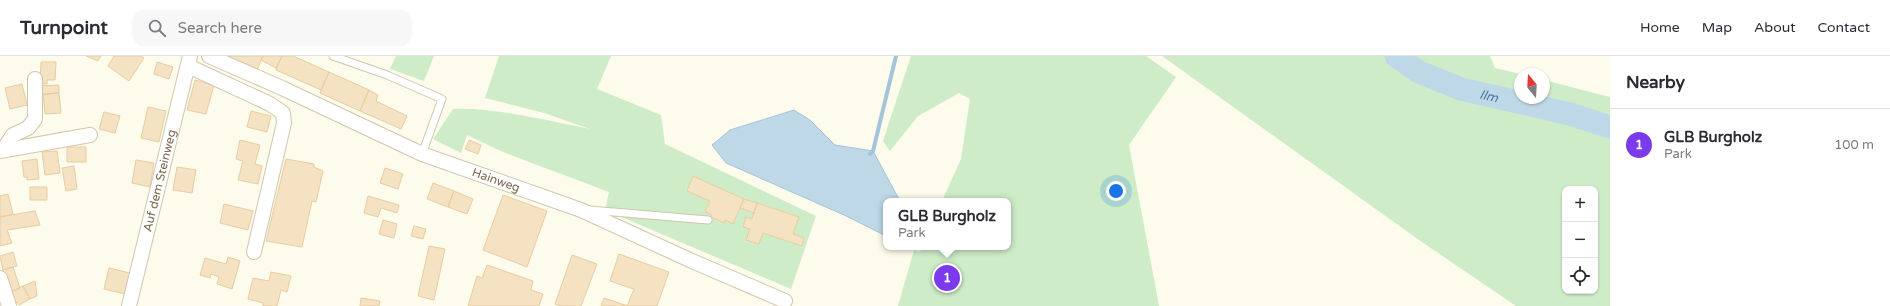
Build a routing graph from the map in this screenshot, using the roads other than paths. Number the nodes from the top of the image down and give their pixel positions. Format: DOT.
graph roads {
  1 [pos="209,56"];
  2 [pos="333,56"];
  3 [pos="189,61"];
  4 [pos="35,79"];
  5 [pos="90,135"];
  6 [pos="1,151"];
  7 [pos="422,154"];
  8 [pos="582,210"];
  9 [pos="708,220"];
  10 [pos="254,252"];
  11 [pos="0,278"];
  12 [pos="785,300"];
  13 [pos="9,306"];
  14 [pos="129,306"];
  1 -- 7 [label="street, Hainweg"];
  2 -- 7 [label="lane"];
  3 -- 10 [label="street"];
  3 -- 14 [label="street, Auf dem Steinweg"];
  4 -- 6 [label="street"];
  5 -- 6 [label="street"];
  7 -- 8 [label="street, Hainweg"];
  8 -- 9 [label="lane"];
  8 -- 12 [label="street, Hainweg"];
  11 -- 13 [label="street"];
}
